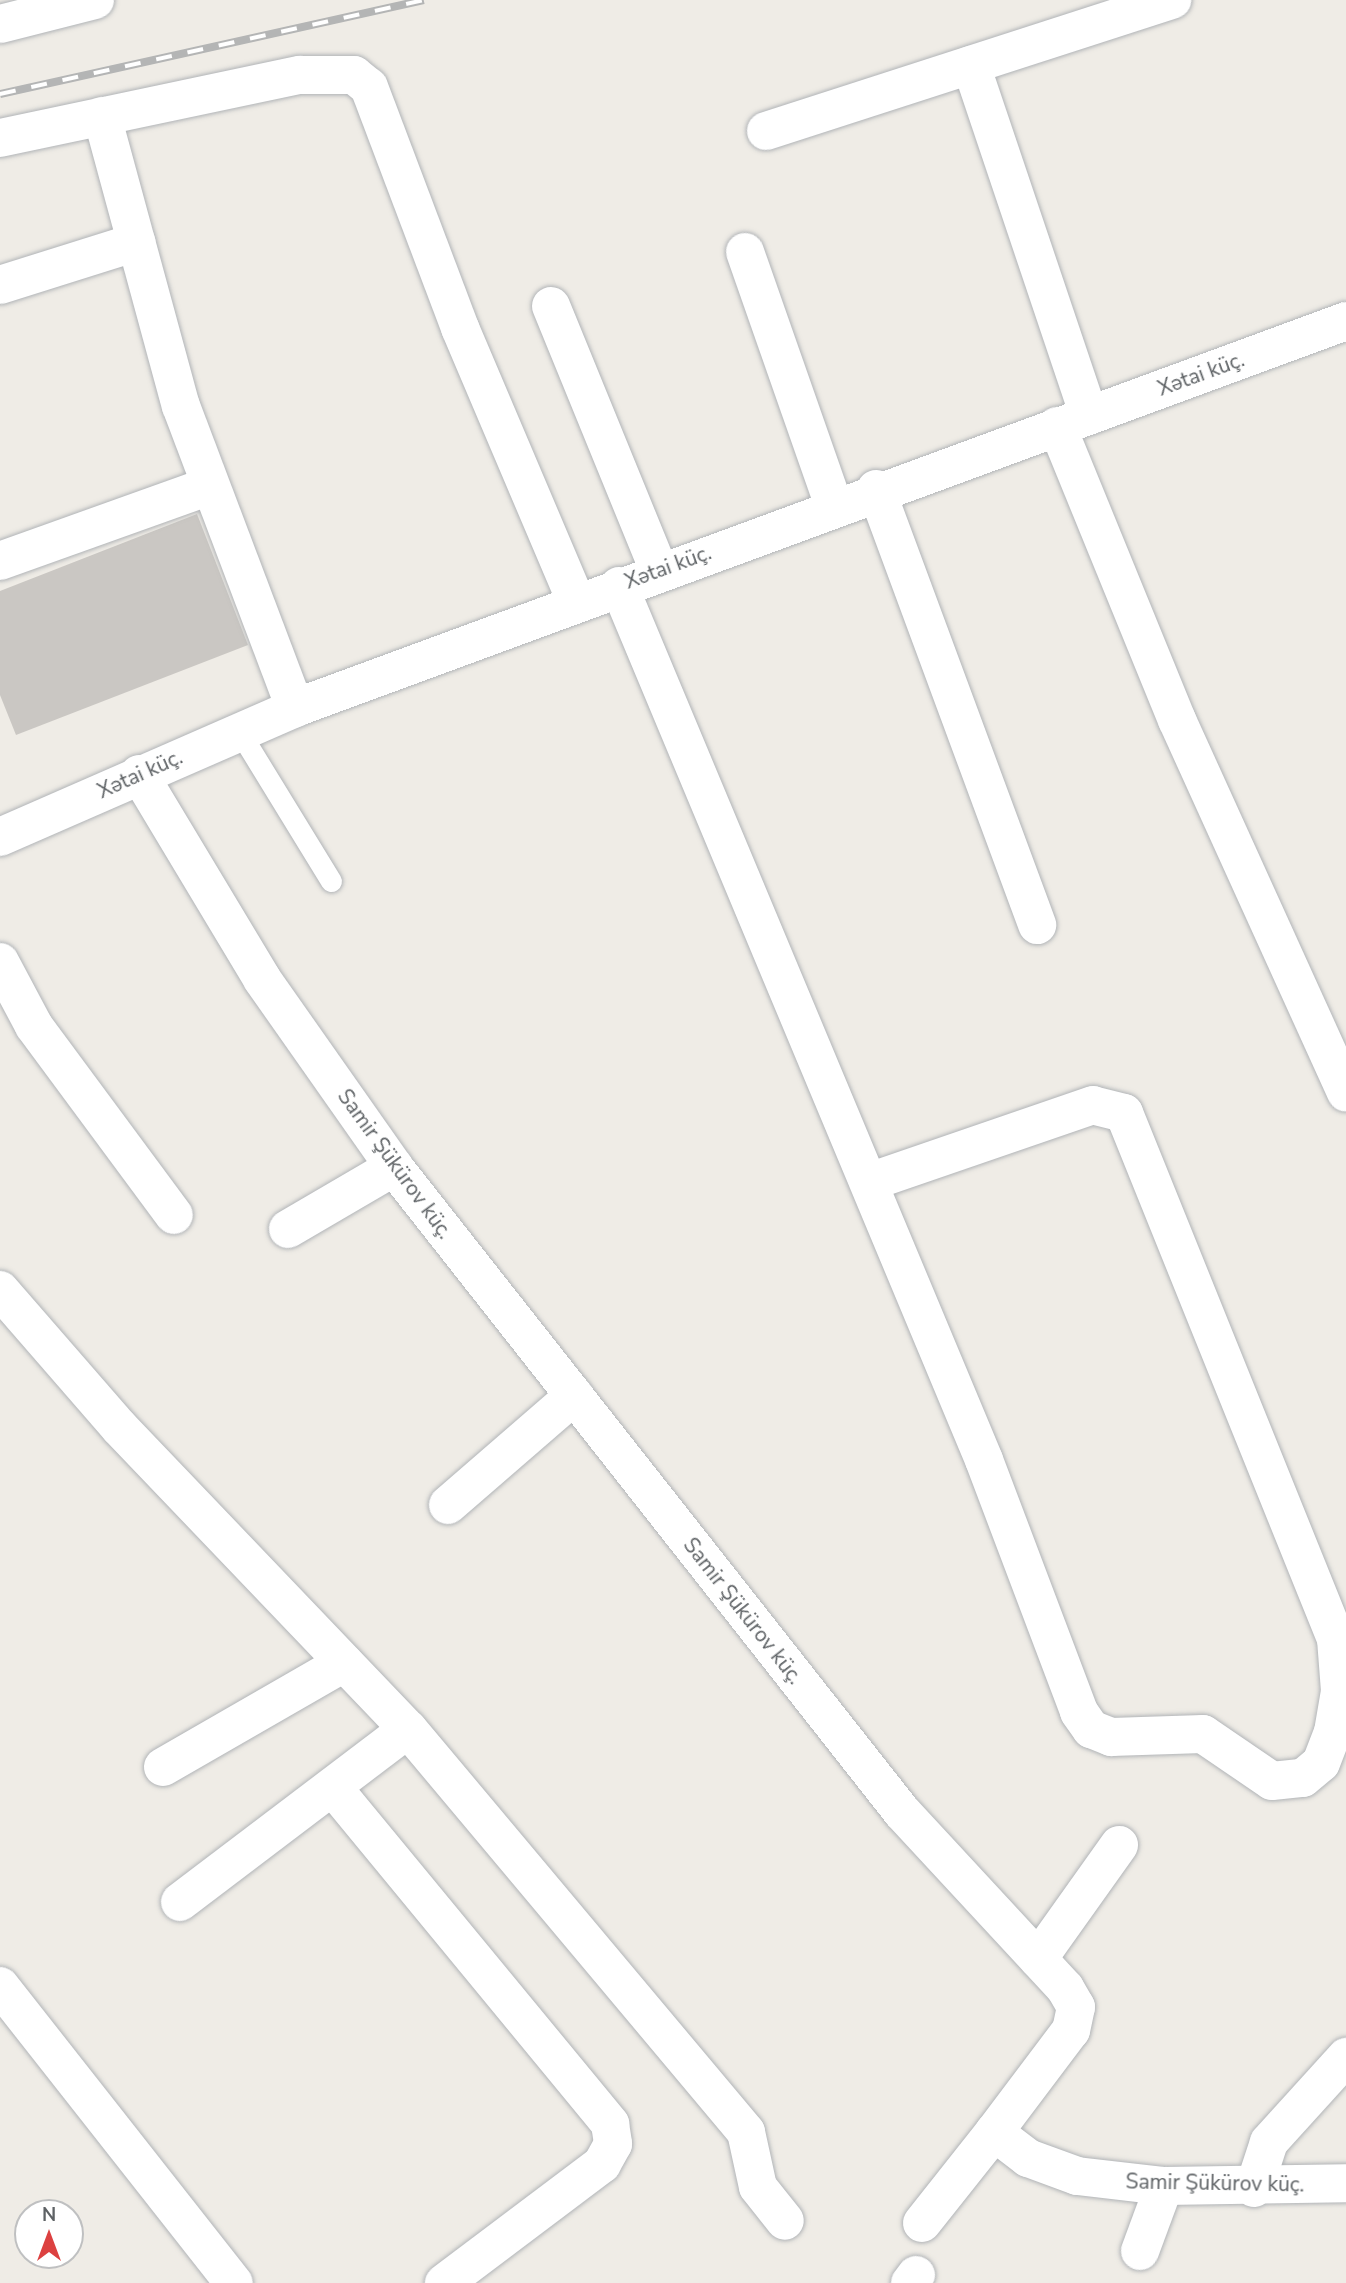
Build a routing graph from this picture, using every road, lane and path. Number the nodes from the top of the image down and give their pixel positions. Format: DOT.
graph roads {
  1 [pos="95,0"];
  2 [pos="1172,0"];
  3 [pos="0,24"];
  4 [pos="971,65"];
  5 [pos="102,116"];
  6 [pos="766,131"];
  7 [pos="0,138"];
  8 [pos="136,242"];
  9 [pos="745,252"];
  10 [pos="0,285"];
  11 [pos="551,306"];
  12 [pos="1346,321"];
  13 [pos="1073,421"];
  14 [pos="209,486"];
  15 [pos="876,489"];
  16 [pos="834,506"];
  17 [pos="0,561"];
  18 [pos="659,571"];
  19 [pos="619,586"];
  20 [pos="576,601"];
  21 [pos="295,708"];
  22 [pos="239,731"];
  23 [pos="139,774"];
  24 [pos="0,837"];
  25 [pos="331,881"];
  26 [pos="1037,925"];
  27 [pos="0,962"];
  28 [pos="1346,1092"];
  29 [pos="394,1167"];
  30 [pos="870,1182"];
  31 [pos="174,1215"];
  32 [pos="288,1229"];
  33 [pos="0,1290"];
  34 [pos="574,1396"];
  35 [pos="448,1505"];
  36 [pos="344,1663"];
  37 [pos="408,1729"];
  38 [pos="163,1767"];
  39 [pos="335,1790"];
  40 [pos="1119,1845"];
  41 [pos="180,1902"];
  42 [pos="1038,1959"];
  43 [pos="0,1986"];
  44 [pos="1346,2057"];
  45 [pos="994,2132"];
  46 [pos="1346,2183"];
  47 [pos="1164,2186"];
  48 [pos="1254,2188"];
  49 [pos="786,2221"];
  50 [pos="922,2223"];
  51 [pos="1140,2251"];
  52 [pos="234,2283"];
  53 [pos="444,2283"];
  1 -- 3 [label="street"];
  2 -- 4 [label="street"];
  4 -- 6 [label="street"];
  4 -- 13 [label="street"];
  5 -- 7 [label="street"];
  5 -- 8 [label="street"];
  5 -- 20 [label="street"];
  8 -- 10 [label="street"];
  8 -- 14 [label="street"];
  9 -- 16 [label="street"];
  11 -- 18 [label="street"];
  12 -- 13 [label="street, Xətai küç."];
  13 -- 15 [label="street, Xətai küç."];
  13 -- 28 [label="street"];
  14 -- 17 [label="street"];
  14 -- 21 [label="street"];
  15 -- 16 [label="street, Xətai küç."];
  15 -- 26 [label="street"];
  16 -- 18 [label="street, Xətai küç."];
  18 -- 19 [label="street, Xətai küç."];
  19 -- 20 [label="street, Xətai küç."];
  19 -- 30 [label="street"];
  20 -- 21 [label="street, Xətai küç."];
  21 -- 22 [label="street, Xətai küç."];
  22 -- 23 [label="street, Xətai küç."];
  22 -- 25 [label="lane"];
  23 -- 24 [label="street, Xətai küç."];
  23 -- 29 [label="street, Samir Şükürov küç."];
  27 -- 31 [label="street"];
  29 -- 32 [label="street"];
  29 -- 34 [label="street, Samir Şükürov küç."];
  30 -- 30 [label="street"];
  33 -- 36 [label="street"];
  34 -- 35 [label="street"];
  34 -- 42 [label="street, Samir Şükürov küç."];
  36 -- 37 [label="street"];
  36 -- 38 [label="street"];
  37 -- 39 [label="street"];
  37 -- 49 [label="street"];
  39 -- 41 [label="street"];
  39 -- 53 [label="street"];
  40 -- 42 [label="street"];
  42 -- 45 [label="street, Samir Şükürov küç."];
  43 -- 52 [label="street"];
  44 -- 48 [label="street"];
  45 -- 47 [label="street, Samir Şükürov küç."];
  45 -- 50 [label="street"];
  46 -- 48 [label="street, Samir Şükürov küç."];
  47 -- 48 [label="street, Samir Şükürov küç."];
  47 -- 51 [label="street"];
}
